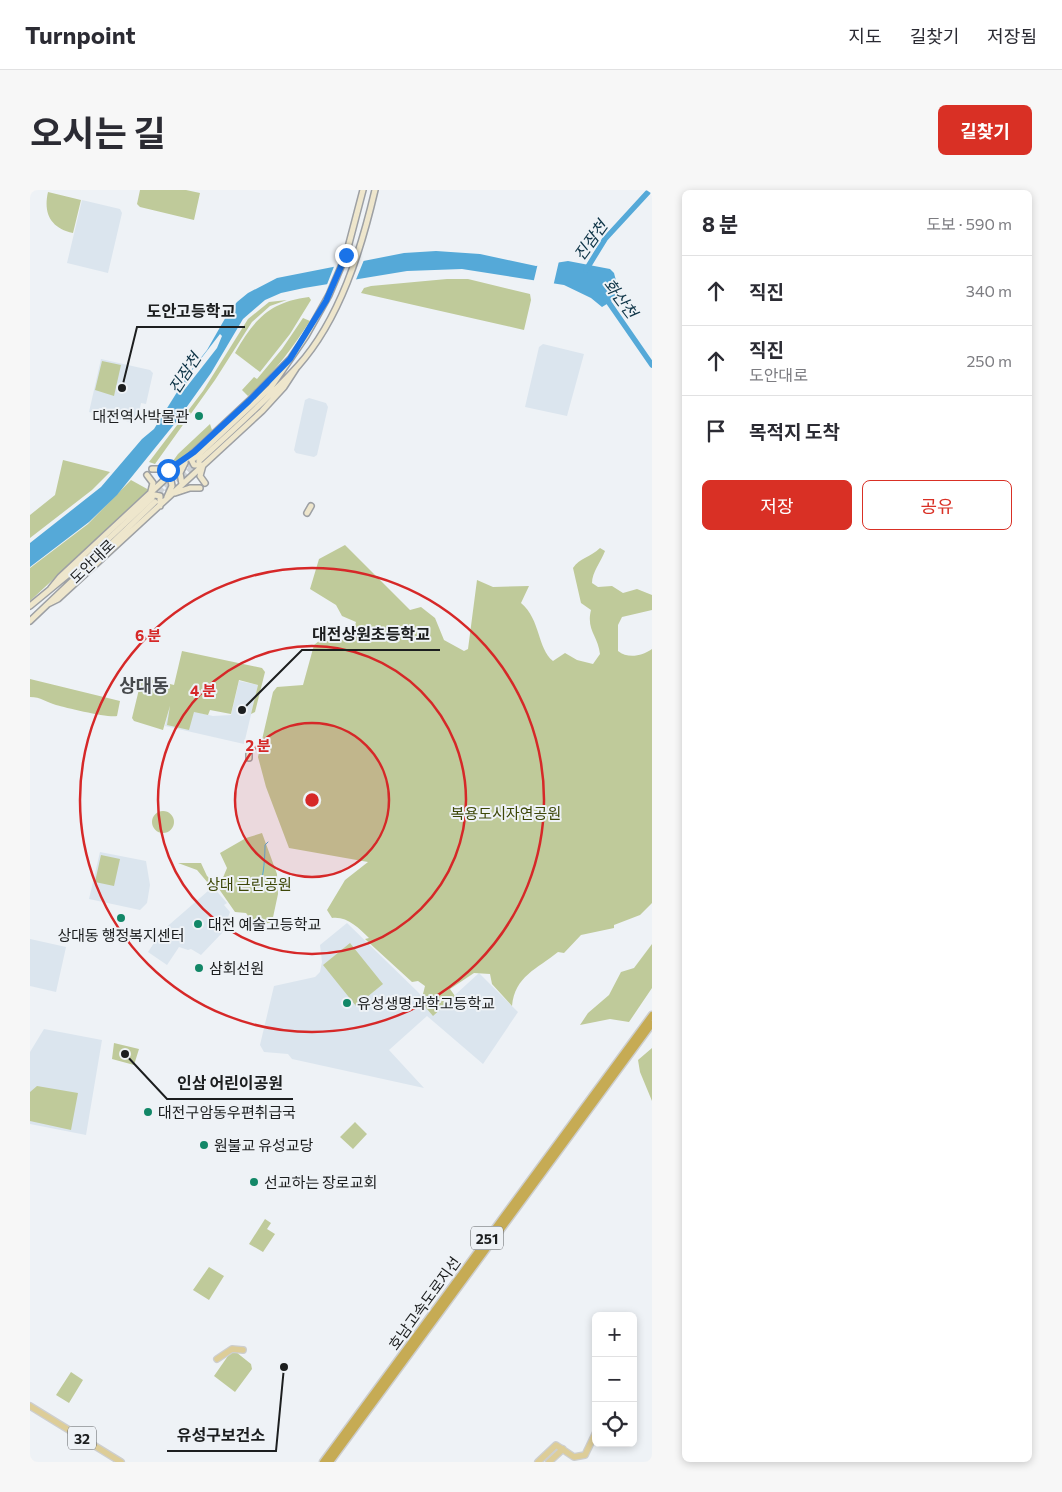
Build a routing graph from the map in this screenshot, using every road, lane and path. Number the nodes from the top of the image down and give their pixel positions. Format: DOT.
graph roads {
  1 [pos="363,190"];
  2 [pos="375,190"];
  3 [pos="197,458"];
  4 [pos="152,469"];
  5 [pos="147,475"];
  6 [pos="170,475"];
  7 [pos="206,483"];
  8 [pos="182,484"];
  9 [pos="200,488"];
  10 [pos="170,496"];
  11 [pos="156,501"];
  12 [pos="311,506"];
  13 [pos="307,513"];
  14 [pos="30,606"];
  15 [pos="30,621"];
  16 [pos="652,1015"];
  17 [pos="652,1024"];
  18 [pos="243,1350"];
  19 [pos="217,1359"];
  20 [pos="30,1406"];
  21 [pos="592,1440"];
  22 [pos="563,1449"];
  23 [pos="121,1462"];
  24 [pos="323,1462"];
  25 [pos="330,1462"];
  26 [pos="538,1462"];
  27 [pos="549,1462"];
  1 -- 3 [label="main road"];
  2 -- 3 [label="main road"];
  3 -- 4 [label="main road"];
  3 -- 6 [label="main road"];
  3 -- 7 [label="main road"];
  3 -- 8 [label="main road"];
  3 -- 8 [label="main road"];
  5 -- 11 [label="main road"];
  6 -- 11 [label="main road"];
  6 -- 11 [label="main road"];
  8 -- 10 [label="main road"];
  9 -- 10 [label="main road"];
  10 -- 11 [label="main road"];
  11 -- 14 [label="main road, 도안대로"];
  11 -- 15 [label="main road"];
  12 -- 13 [label="main road"];
  16 -- 24 [label="highway, 호남고속도로지선 / 251"];
  17 -- 25 [label="highway, 호남고속도로지선 / 251"];
  18 -- 19 [label="main road"];
  20 -- 23 [label="main road, 32"];
  21 -- 22 [label="main road"];
  22 -- 26 [label="main road"];
  22 -- 27 [label="main road"];
}
